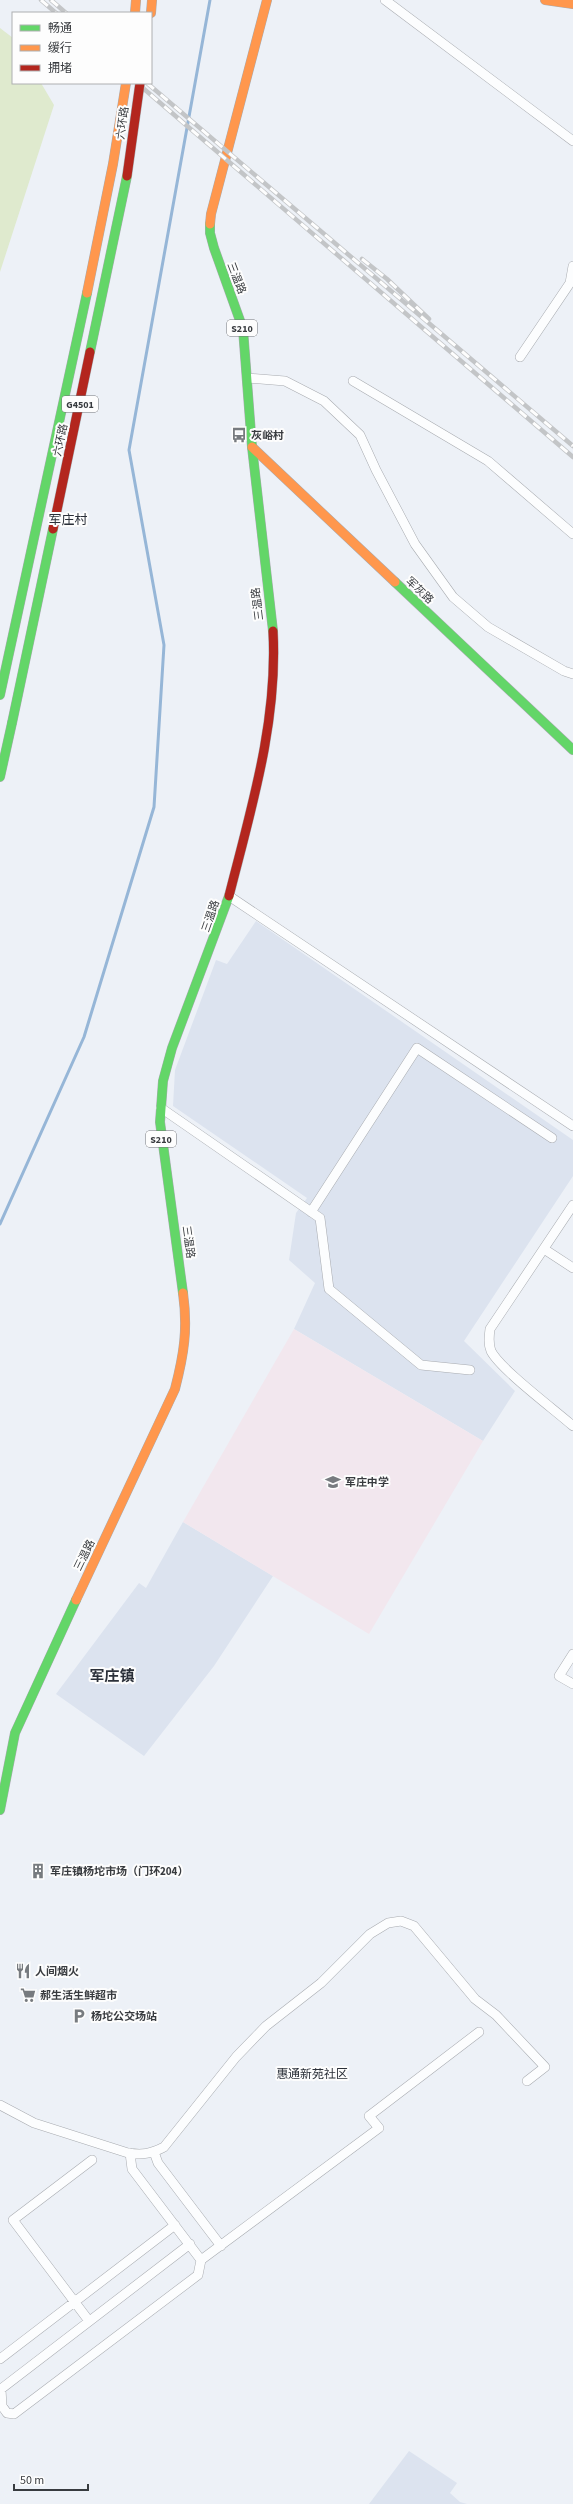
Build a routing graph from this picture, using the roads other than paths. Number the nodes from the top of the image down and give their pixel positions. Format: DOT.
graph roads {
  1 [pos="136,0"];
  2 [pos="152,0"];
  3 [pos="267,0"];
  4 [pos="385,0"];
  5 [pos="545,0"];
  6 [pos="573,4"];
  7 [pos="135,12"];
  8 [pos="151,12"];
  9 [pos="126,84"];
  10 [pos="140,84"];
  11 [pos="573,141"];
  12 [pos="573,266"];
  13 [pos="520,357"];
  14 [pos="248,378"];
  15 [pos="353,382"];
  16 [pos="252,446"];
  17 [pos="573,534"];
  18 [pos="573,674"];
  19 [pos="0,695"];
  20 [pos="573,750"];
  21 [pos="0,776"];
  22 [pos="229,896"];
  23 [pos="161,1108"];
  24 [pos="573,1126"];
  25 [pos="552,1138"];
  26 [pos="573,1205"];
  27 [pos="311,1212"];
  28 [pos="544,1249"];
  29 [pos="573,1268"];
  30 [pos="470,1370"];
  31 [pos="573,1426"];
  32 [pos="573,1654"];
  33 [pos="573,1684"];
  34 [pos="0,1810"];
  35 [pos="479,2032"];
  36 [pos="528,2081"];
  37 [pos="0,2105"];
  38 [pos="154,2152"];
  39 [pos="130,2153"];
  40 [pos="92,2160"];
  41 [pos="175,2226"];
  42 [pos="190,2244"];
  43 [pos="221,2246"];
  44 [pos="201,2260"];
  45 [pos="75,2302"];
  46 [pos="90,2321"];
  47 [pos="0,2359"];
  48 [pos="0,2388"];
  1 -- 7 [label="main road"];
  2 -- 8 [label="main road"];
  3 -- 14 [label="main road, 三温路 / S210"];
  4 -- 11 [label="street"];
  5 -- 6 [label="main road"];
  9 -- 19 [label="main road, 六环路 / G4501"];
  10 -- 21 [label="main road, 六环路 / G4501, bridge"];
  12 -- 13 [label="street"];
  14 -- 16 [label="main road, 三温路 / S210"];
  14 -- 18 [label="street"];
  15 -- 17 [label="street"];
  16 -- 20 [label="main road, 军灰路"];
  16 -- 22 [label="main road, 三温路 / S210"];
  22 -- 23 [label="main road, 三温路 / S210"];
  22 -- 24 [label="street"];
  23 -- 27 [label="street"];
  23 -- 34 [label="main road, 三温路 / S210"];
  25 -- 27 [label="street"];
  26 -- 28 [label="street"];
  27 -- 30 [label="street"];
  28 -- 29 [label="street"];
  28 -- 31 [label="street"];
  32 -- 33 [label="street"];
  35 -- 43 [label="street"];
  36 -- 38 [label="street"];
  37 -- 39 [label="street"];
  38 -- 39 [label="street"];
  38 -- 43 [label="street"];
  39 -- 41 [label="street"];
  40 -- 45 [label="street"];
  41 -- 42 [label="street"];
  41 -- 45 [label="street"];
  42 -- 44 [label="street"];
  42 -- 46 [label="street"];
  43 -- 44 [label="street"];
  44 -- 48 [label="street"];
  45 -- 46 [label="street"];
  45 -- 47 [label="street"];
  46 -- 48 [label="street"];
}
